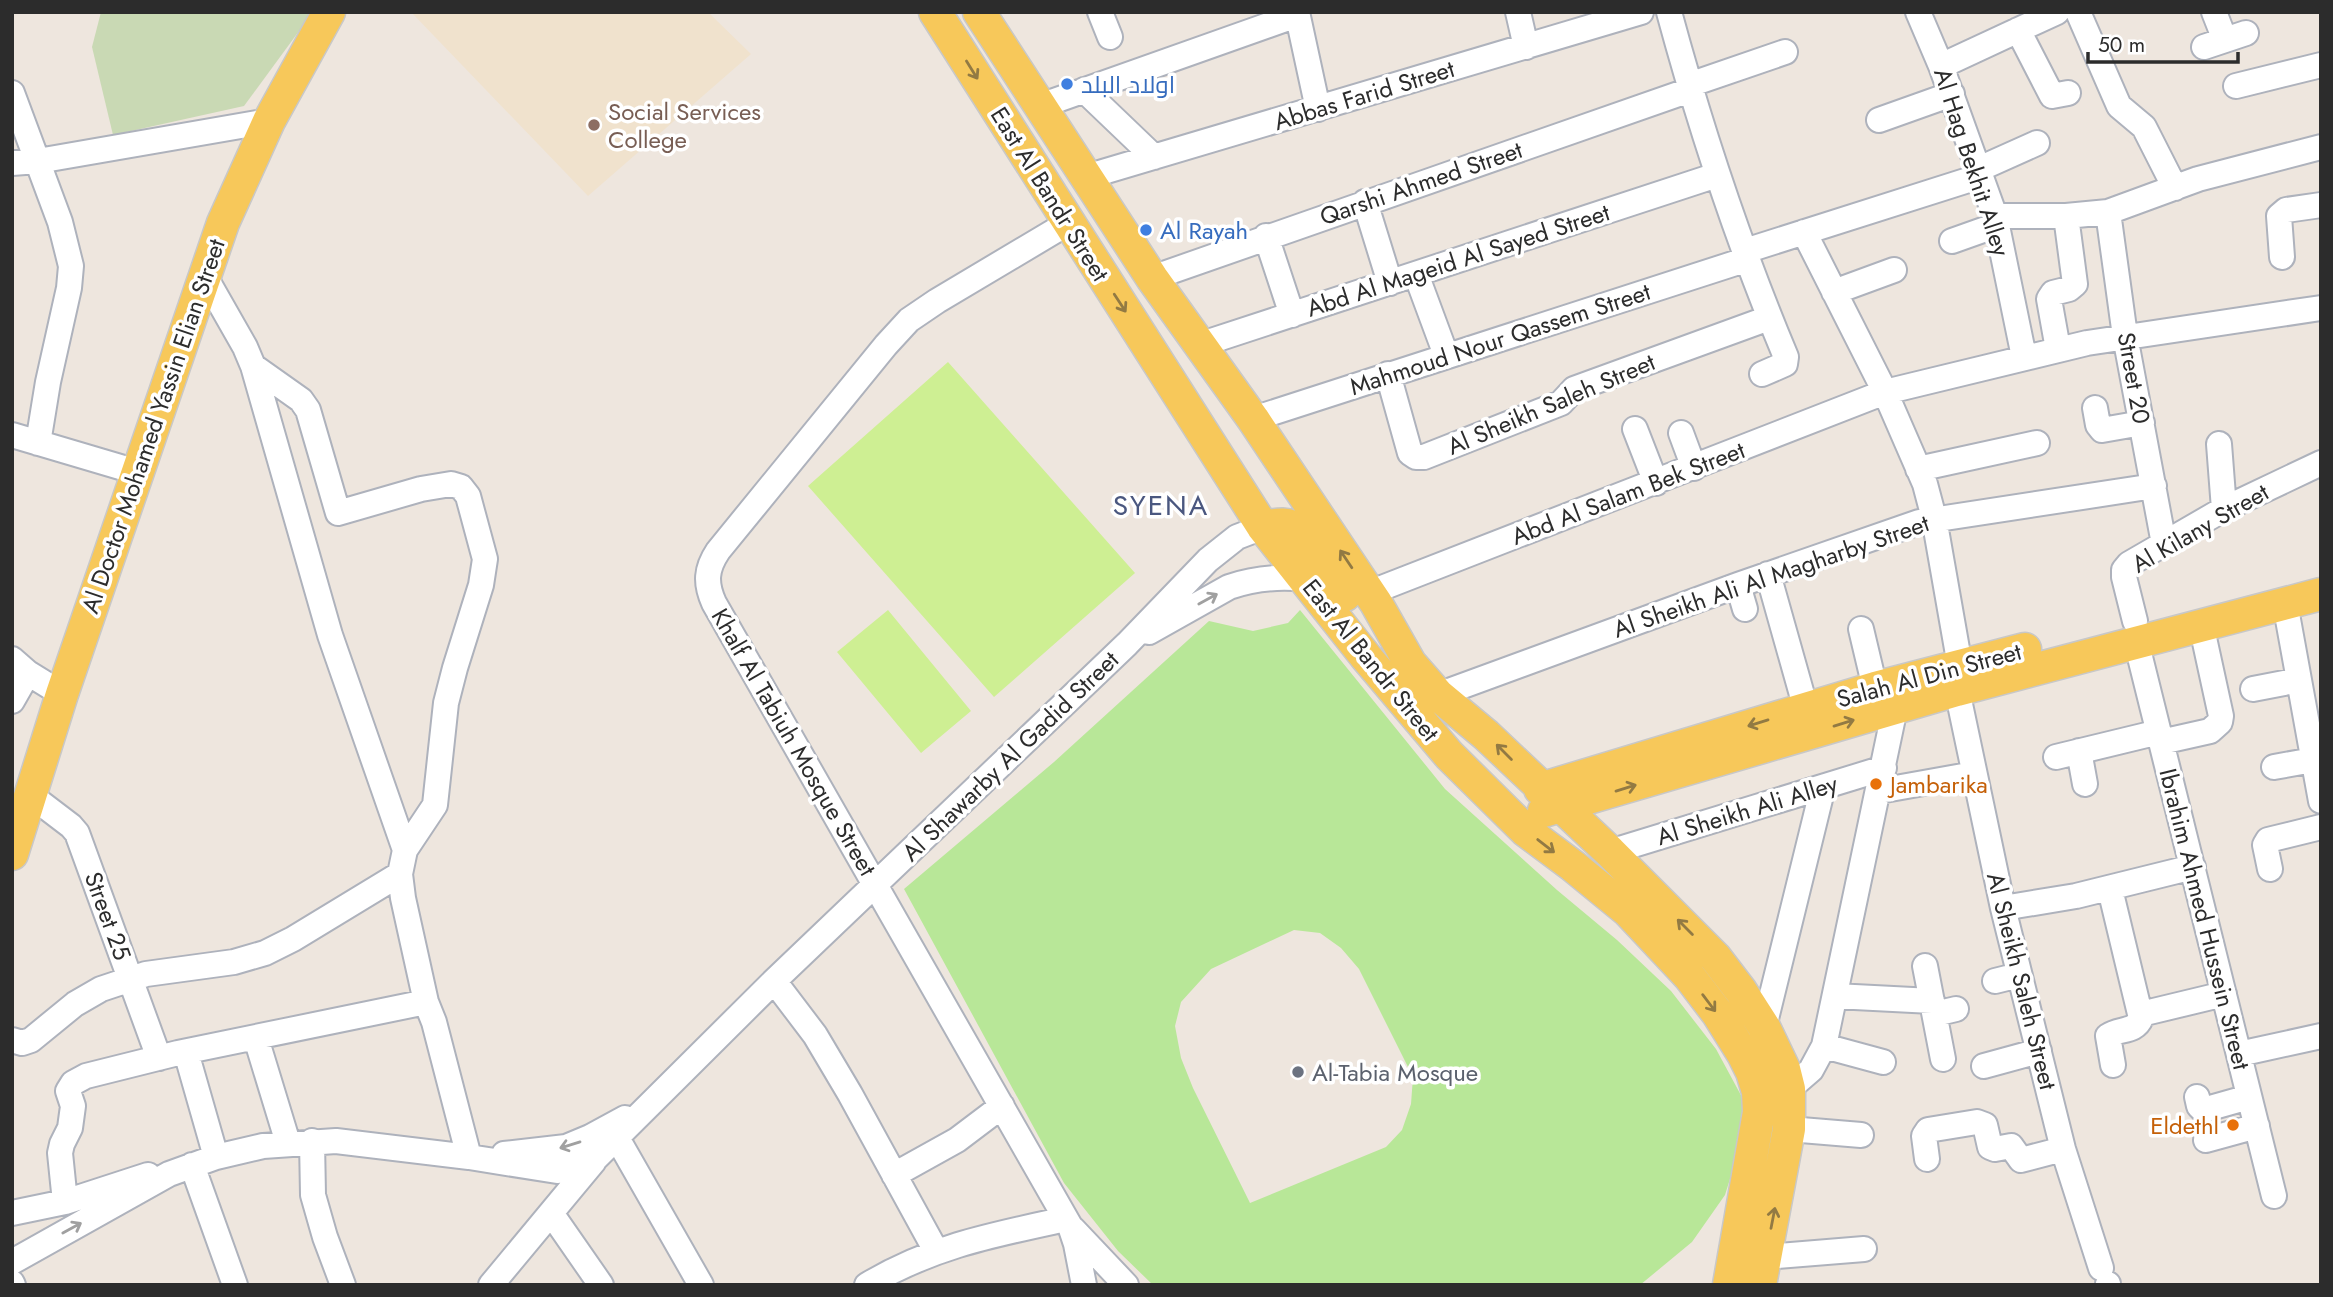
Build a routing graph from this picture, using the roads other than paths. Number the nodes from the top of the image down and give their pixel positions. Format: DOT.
graph roads {
  1 [pos="329,12"];
  2 [pos="935,12"];
  3 [pos="979,12"];
  4 [pos="1100,12"];
  5 [pos="1518,12"];
  6 [pos="1641,12"];
  7 [pos="1669,12"];
  8 [pos="1918,12"];
  9 [pos="2057,12"];
  10 [pos="2078,12"];
  11 [pos="2214,12"];
  12 [pos="1297,14"];
  13 [pos="1240,23"];
  14 [pos="2018,30"];
  15 [pos="1110,37"];
  16 [pos="2225,40"];
  17 [pos="1526,47"];
  18 [pos="1785,52"];
  19 [pos="2321,65"];
  20 [pos="1941,66"];
  21 [pos="2236,86"];
  22 [pos="1689,87"];
  23 [pos="1084,89"];
  24 [pos="12,93"];
  25 [pos="2068,93"];
  26 [pos="1952,94"];
  27 [pos="1040,106"];
  28 [pos="1318,109"];
  29 [pos="1879,120"];
  30 [pos="269,121"];
  31 [pos="2037,143"];
  32 [pos="2321,147"];
  33 [pos="1154,157"];
  34 [pos="38,161"];
  35 [pos="12,163"];
  36 [pos="1980,172"];
  37 [pos="1717,175"];
  38 [pos="1086,177"];
  39 [pos="2175,188"];
  40 [pos="1365,202"];
  41 [pos="2321,205"];
  42 [pos="2108,212"];
  43 [pos="2066,216"];
  44 [pos="1996,221"];
  45 [pos="1068,223"];
  46 [pos="1804,232"];
  47 [pos="1266,236"];
  48 [pos="1952,241"];
  49 [pos="1746,255"];
  50 [pos="2282,257"];
  51 [pos="1894,270"];
  52 [pos="1416,274"];
  53 [pos="204,275"];
  54 [pos="1152,278"];
  55 [pos="1390,282"];
  56 [pos="1834,292"];
  57 [pos="2321,308"];
  58 [pos="1292,314"];
  59 [pos="1769,318"];
  60 [pos="2125,336"];
  61 [pos="1199,345"];
  62 [pos="2058,349"];
  63 [pos="1446,355"];
  64 [pos="2024,357"];
  65 [pos="253,366"];
  66 [pos="1388,374"];
  67 [pos="1762,374"];
  68 [pos="1885,392"];
  69 [pos="2095,408"];
  70 [pos="1252,419"];
  71 [pos="2142,423"];
  72 [pos="1635,429"];
  73 [pos="1681,433"];
  74 [pos="20,443"];
  75 [pos="2037,443"];
  76 [pos="2219,444"];
  77 [pos="2321,463"];
  78 [pos="1694,468"];
  79 [pos="1918,469"];
  80 [pos="1227,470"];
  81 [pos="137,472"];
  82 [pos="1657,483"];
  83 [pos="2154,486"];
  84 [pos="2224,509"];
  85 [pos="338,513"];
  86 [pos="1934,518"];
  87 [pos="299,525"];
  88 [pos="1263,527"];
  89 [pos="2164,544"];
  90 [pos="2321,572"];
  91 [pos="1768,574"];
  92 [pos="1305,579"];
  93 [pos="1738,585"];
  94 [pos="1370,593"];
  95 [pos="2321,594"];
  96 [pos="2285,603"];
  97 [pos="1745,609"];
  98 [pos="2201,624"];
  99 [pos="1861,629"];
  100 [pos="2136,631"];
  101 [pos="1127,644"];
  102 [pos="1399,645"];
  103 [pos="20,666"];
  104 [pos="1959,678"];
  105 [pos="2299,680"];
  106 [pos="2253,689"];
  107 [pos="62,694"];
  108 [pos="1438,695"];
  109 [pos="1885,698"];
  110 [pos="12,701"];
  111 [pos="1806,709"];
  112 [pos="1426,729"];
  113 [pos="2160,737"];
  114 [pos="2313,760"];
  115 [pos="2274,767"];
  116 [pos="1974,774"];
  117 [pos="1881,780"];
  118 [pos="2085,783"];
  119 [pos="1823,787"];
  120 [pos="29,794"];
  121 [pos="1550,798"];
  122 [pos="2321,801"];
  123 [pos="2321,827"];
  124 [pos="1610,852"];
  125 [pos="12,854"];
  126 [pos="402,862"];
  127 [pos="2193,867"];
  128 [pos="2270,869"];
  129 [pos="875,884"];
  130 [pos="2110,889"];
  131 [pos="2003,908"];
  132 [pos="1925,966"];
  133 [pos="2019,975"];
  134 [pos="130,978"];
  135 [pos="774,981"];
  136 [pos="1995,981"];
  137 [pos="2224,994"];
  138 [pos="1835,996"];
  139 [pos="426,1002"];
  140 [pos="1941,1008"];
  141 [pos="2141,1014"];
  142 [pos="1764,1027"];
  143 [pos="2321,1035"];
  144 [pos="256,1038"];
  145 [pos="12,1040"];
  146 [pos="1824,1046"];
  147 [pos="2039,1051"];
  148 [pos="186,1052"];
  149 [pos="2239,1054"];
  150 [pos="159,1058"];
  151 [pos="1943,1059"];
  152 [pos="1883,1062"];
  153 [pos="2113,1065"];
  154 [pos="1984,1066"];
  155 [pos="1789,1089"];
  156 [pos="2197,1097"];
  157 [pos="2249,1097"];
  158 [pos="652,1102"];
  159 [pos="1002,1106"];
  160 [pos="2257,1126"];
  161 [pos="1789,1129"];
  162 [pos="1861,1135"];
  163 [pos="617,1138"];
  164 [pos="2206,1140"];
  165 [pos="300,1142"];
  166 [pos="2063,1149"];
  167 [pos="216,1157"];
  168 [pos="469,1157"];
  169 [pos="597,1157"];
  170 [pos="1927,1158"];
  171 [pos="181,1170"];
  172 [pos="894,1175"];
  173 [pos="2274,1196"];
  174 [pos="65,1202"];
  175 [pos="12,1213"];
  176 [pos="551,1213"];
  177 [pos="1068,1222"];
  178 [pos="1864,1249"];
  179 [pos="936,1251"];
  180 [pos="12,1262"];
  181 [pos="1762,1271"];
  182 [pos="2106,1279"];
  183 [pos="489,1282"];
  184 [pos="235,1285"];
  185 [pos="343,1285"];
  186 [pos="601,1285"];
  187 [pos="701,1285"];
  188 [pos="867,1285"];
  189 [pos="1084,1285"];
  190 [pos="1126,1285"];
  191 [pos="1729,1285"];
  1 -- 30 [label="main road, Al Doctor Mohamed Yassin Elian Street"];
  2 -- 45 [label="main road, East Al Bandr Street, one-way"];
  3 -- 27 [label="main road, East Al Bandr Street"];
  4 -- 15 [label="street"];
  5 -- 17 [label="street"];
  6 -- 17 [label="street, Abbas Farid Street"];
  7 -- 22 [label="street"];
  8 -- 20 [label="street, Al Hag Bekhit Alley"];
  9 -- 14 [label="street"];
  10 -- 39 [label="street"];
  11 -- 16 [label="street"];
  12 -- 13 [label="street"];
  12 -- 28 [label="street"];
  13 -- 23 [label="street"];
  14 -- 20 [label="street"];
  14 -- 25 [label="street"];
  17 -- 28 [label="street, Abbas Farid Street"];
  18 -- 22 [label="street, Qarshi Ahmed Street"];
  19 -- 21 [label="street"];
  20 -- 26 [label="street, Al Hag Bekhit Alley"];
  22 -- 37 [label="street"];
  22 -- 40 [label="street, Qarshi Ahmed Street"];
  23 -- 27 [label="street"];
  23 -- 33 [label="street"];
  24 -- 34 [label="street"];
  26 -- 29 [label="street"];
  26 -- 36 [label="street, Al Hag Bekhit Alley"];
  27 -- 38 [label="main road, East Al Bandr Street"];
  28 -- 33 [label="street, Abbas Farid Street"];
  30 -- 34 [label="street"];
  30 -- 53 [label="main road, Al Doctor Mohamed Yassin Elian Street"];
  31 -- 36 [label="street, Mahmoud Nour Qassem Street"];
  32 -- 39 [label="street"];
  33 -- 38 [label="street, Abbas Farid Street"];
  34 -- 35 [label="street"];
  34 -- 74 [label="street"];
  36 -- 44 [label="street, Al Hag Bekhit Alley"];
  36 -- 46 [label="street, Mahmoud Nour Qassem Street"];
  37 -- 49 [label="street"];
  37 -- 52 [label="street, Abd Al Mageid Al Sayed Street"];
  38 -- 54 [label="main road, East Al Bandr Street"];
  39 -- 42 [label="street"];
  40 -- 47 [label="street, Qarshi Ahmed Street"];
  40 -- 55 [label="street"];
  41 -- 50 [label="street"];
  42 -- 43 [label="street"];
  42 -- 60 [label="street, Street 20"];
  43 -- 44 [label="street"];
  43 -- 62 [label="street"];
  44 -- 48 [label="street"];
  44 -- 64 [label="street, Al Hag Bekhit Alley"];
  45 -- 80 [label="main road, East Al Bandr Street, one-way"];
  45 -- 129 [label="street, Khalf Al Tabiuh Mosque Street"];
  46 -- 49 [label="street, Mahmoud Nour Qassem Street"];
  46 -- 56 [label="street, Al Sheikh Saleh Street"];
  47 -- 54 [label="street, Qarshi Ahmed Street"];
  47 -- 58 [label="street"];
  49 -- 59 [label="street"];
  49 -- 63 [label="street, Mahmoud Nour Qassem Street"];
  51 -- 56 [label="street"];
  52 -- 55 [label="street, Abd Al Mageid Al Sayed Street"];
  52 -- 63 [label="street"];
  53 -- 65 [label="street"];
  53 -- 81 [label="main road, Al Doctor Mohamed Yassin Elian Street"];
  54 -- 61 [label="main road, East Al Bandr Street"];
  55 -- 58 [label="street, Abd Al Mageid Al Sayed Street"];
  56 -- 68 [label="street, Al Sheikh Saleh Street"];
  57 -- 60 [label="street, Abd Al Salam Bek Street"];
  58 -- 61 [label="street, Abd Al Mageid Al Sayed Street"];
  59 -- 66 [label="street, Al Sheikh Saleh Street"];
  59 -- 67 [label="street"];
  60 -- 62 [label="street, Abd Al Salam Bek Street"];
  60 -- 71 [label="street, Street 20"];
  61 -- 70 [label="main road, East Al Bandr Street"];
  62 -- 64 [label="street, Abd Al Salam Bek Street"];
  63 -- 66 [label="street, Mahmoud Nour Qassem Street"];
  64 -- 68 [label="street, Abd Al Salam Bek Street"];
  65 -- 85 [label="street"];
  65 -- 87 [label="street"];
  66 -- 70 [label="street, Mahmoud Nour Qassem Street"];
  68 -- 78 [label="street, Abd Al Salam Bek Street"];
  68 -- 79 [label="street, Al Sheikh Saleh Street"];
  69 -- 71 [label="street"];
  70 -- 80 [label="main road"];
  94 -- 70 [label="main road, East Al Bandr Street, one-way"];
  71 -- 83 [label="street, Street 20"];
  72 -- 82 [label="street"];
  73 -- 78 [label="street"];
  74 -- 81 [label="street"];
  75 -- 79 [label="street"];
  76 -- 84 [label="street"];
  77 -- 84 [label="street, Al Kilany Street"];
  78 -- 82 [label="street, Abd Al Salam Bek Street"];
  79 -- 86 [label="street, Al Sheikh Saleh Street"];
  80 -- 88 [label="main road, East Al Bandr Street"];
  81 -- 107 [label="main road, Al Doctor Mohamed Yassin Elian Street"];
  82 -- 94 [label="street, Abd Al Salam Bek Street"];
  83 -- 86 [label="street, Al Sheikh Ali Al Magharby Street"];
  83 -- 89 [label="street, Street 20"];
  84 -- 89 [label="street, Al Kilany Street"];
  85 -- 87 [label="street"];
  85 -- 126 [label="street"];
  86 -- 91 [label="street, Al Sheikh Ali Al Magharby Street"];
  86 -- 104 [label="street, Al Sheikh Saleh Street"];
  87 -- 126 [label="street"];
  88 -- 92 [label="main road, East Al Bandr Street"];
  88 -- 101 [label="street, Al Shawarby Al Gadid Street"];
  88 -- 102 [label="main road"];
  89 -- 100 [label="street, Al Kilany Street"];
  90 -- 100 [label="main road, Salah Al Din Street"];
  91 -- 93 [label="street, Al Sheikh Ali Al Magharby Street"];
  91 -- 111 [label="street"];
  101 -- 92 [label="street, Al Shawarby Al Gadid Street, one-way"];
  92 -- 112 [label="main road, East Al Bandr Street"];
  93 -- 97 [label="street"];
  93 -- 108 [label="street, Al Sheikh Ali Al Magharby Street"];
  94 -- 102 [label="main road, East Al Bandr Street"];
  95 -- 96 [label="main road, Salah Al Din Street"];
  96 -- 98 [label="main road, Salah Al Din Street"];
  96 -- 105 [label="street"];
  98 -- 100 [label="main road, Salah Al Din Street"];
  98 -- 113 [label="street"];
  99 -- 109 [label="street"];
  100 -- 104 [label="main road, Salah Al Din Street"];
  100 -- 113 [label="street, Ibrahim Ahmed Hussein Street"];
  101 -- 129 [label="street, Al Shawarby Al Gadid Street"];
  102 -- 108 [label="main road, East Al Bandr Street"];
  103 -- 107 [label="street"];
  103 -- 110 [label="street"];
  104 -- 109 [label="main road, Salah Al Din Street"];
  104 -- 116 [label="street, Al Sheikh Saleh Street"];
  105 -- 106 [label="street"];
  105 -- 114 [label="street"];
  107 -- 120 [label="main road, Al Doctor Mohamed Yassin Elian Street"];
  121 -- 108 [label="main road, East Al Bandr Street, one-way"];
  109 -- 111 [label="main road, Salah Al Din Street"];
  109 -- 117 [label="street"];
  121 -- 109 [label="main road, Salah Al Din Street, one-way"];
  111 -- 121 [label="main road, Salah Al Din Street, one-way"];
  112 -- 121 [label="main road"];
  112 -- 191 [label="main road, East Al Bandr Street, one-way"];
  113 -- 118 [label="street"];
  113 -- 127 [label="street, Ibrahim Ahmed Hussein Street"];
  114 -- 115 [label="street"];
  114 -- 122 [label="street"];
  116 -- 117 [label="street, Al Sheikh Ali Alley"];
  116 -- 131 [label="street, Al Sheikh Saleh Street"];
  117 -- 119 [label="street, Al Sheikh Ali Alley"];
  117 -- 138 [label="street"];
  119 -- 124 [label="street, Al Sheikh Ali Alley"];
  119 -- 142 [label="street"];
  120 -- 125 [label="main road, Al Doctor Mohamed Yassin Elian Street"];
  120 -- 134 [label="street, Street 25"];
  121 -- 124 [label="main road, East Al Bandr Street"];
  123 -- 128 [label="street"];
  142 -- 124 [label="main road, East Al Bandr Street, one-way"];
  126 -- 134 [label="street"];
  126 -- 139 [label="street"];
  127 -- 130 [label="street"];
  127 -- 137 [label="street, Ibrahim Ahmed Hussein Street"];
  129 -- 135 [label="street, Al Shawarby Al Gadid Street"];
  129 -- 159 [label="street, Khalf Al Tabiuh Mosque Street"];
  130 -- 131 [label="street"];
  130 -- 141 [label="street"];
  131 -- 133 [label="street, Al Sheikh Saleh Street"];
  132 -- 140 [label="street"];
  133 -- 136 [label="street"];
  133 -- 147 [label="street, Al Sheikh Saleh Street"];
  134 -- 145 [label="street"];
  134 -- 150 [label="street, Street 25"];
  135 -- 158 [label="street, Al Shawarby Al Gadid Street"];
  135 -- 172 [label="street"];
  137 -- 141 [label="street"];
  137 -- 149 [label="street, Ibrahim Ahmed Hussein Street"];
  138 -- 140 [label="street"];
  138 -- 146 [label="street"];
  139 -- 144 [label="street"];
  139 -- 168 [label="street"];
  140 -- 151 [label="street"];
  141 -- 153 [label="street"];
  142 -- 155 [label="main road, East Al Bandr Street"];
  143 -- 149 [label="street"];
  144 -- 148 [label="street"];
  144 -- 165 [label="street"];
  146 -- 152 [label="street"];
  146 -- 155 [label="street"];
  147 -- 154 [label="street"];
  147 -- 166 [label="street, Al Sheikh Saleh Street"];
  148 -- 150 [label="street"];
  148 -- 167 [label="street"];
  149 -- 157 [label="street, Ibrahim Ahmed Hussein Street"];
  150 -- 174 [label="street"];
  155 -- 161 [label="main road, East Al Bandr Street"];
  156 -- 157 [label="street"];
  157 -- 160 [label="street, Ibrahim Ahmed Hussein Street"];
  158 -- 163 [label="street, Al Shawarby Al Gadid Street"];
  158 -- 168 [label="street, Al Shawarby Al Gadid Street, one-way"];
  159 -- 172 [label="street"];
  159 -- 177 [label="street, Khalf Al Tabiuh Mosque Street"];
  160 -- 164 [label="street"];
  160 -- 173 [label="street, Ibrahim Ahmed Hussein Street"];
  161 -- 162 [label="street"];
  181 -- 161 [label="main road, East Al Bandr Street, one-way"];
  163 -- 169 [label="street, Al Shawarby Al Gadid Street"];
  163 -- 187 [label="street"];
  165 -- 167 [label="street, Al Shawarby Al Gadid Street"];
  165 -- 168 [label="street, Al Shawarby Al Gadid Street"];
  165 -- 185 [label="street"];
  166 -- 170 [label="street"];
  166 -- 182 [label="street, Al Sheikh Saleh Street"];
  167 -- 171 [label="street, Al Shawarby Al Gadid Street"];
  168 -- 169 [label="street, Al Shawarby Al Gadid Street"];
  169 -- 176 [label="street"];
  171 -- 174 [label="street, Al Shawarby Al Gadid Street"];
  180 -- 171 [label="street, Al Shawarby Al Gadid Street, one-way"];
  171 -- 184 [label="street"];
  172 -- 179 [label="street"];
  174 -- 175 [label="street, Al Shawarby Al Gadid Street"];
  176 -- 183 [label="street"];
  176 -- 186 [label="street"];
  177 -- 179 [label="street"];
  177 -- 189 [label="street, Khalf Al Tabiuh Mosque Street"];
  177 -- 190 [label="street"];
  178 -- 181 [label="street"];
  179 -- 188 [label="street"];
}
